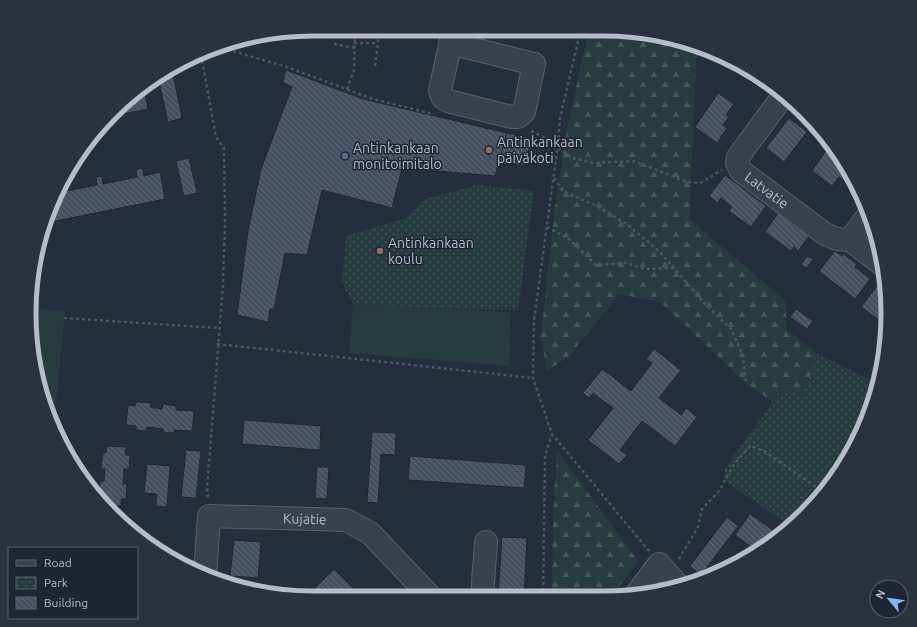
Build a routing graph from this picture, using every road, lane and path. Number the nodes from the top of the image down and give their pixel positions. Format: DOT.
graph roads {
  1 [pos="355,36"];
  2 [pos="378,36"];
  3 [pos="452,37"];
  4 [pos="354,43"];
  5 [pos="378,43"];
  6 [pos="334,44"];
  7 [pos="354,48"];
  8 [pos="202,60"];
  9 [pos="375,66"];
  10 [pos="347,89"];
  11 [pos="780,99"];
  12 [pos="558,144"];
  13 [pos="558,148"];
  14 [pos="737,163"];
  15 [pos="554,177"];
  16 [pos="865,220"];
  17 [pos="547,227"];
  18 [pos="850,240"];
  19 [pos="876,260"];
  20 [pos="673,268"];
  21 [pos="64,318"];
  22 [pos="219,328"];
  23 [pos="217,344"];
  24 [pos="533,378"];
  25 [pos="746,383"];
  26 [pos="552,434"];
  27 [pos="818,489"];
  28 [pos="209,516"];
  29 [pos="486,542"];
  30 [pos="205,569"];
  31 [pos="668,574"];
  32 [pos="647,588"];
  33 [pos="425,591"];
  34 [pos="482,591"];
  35 [pos="543,591"];
  1 -- 4 [label="path"];
  2 -- 5 [label="path"];
  3 -- 3 [label="street"];
  4 -- 5 [label="path"];
  4 -- 7 [label="path"];
  5 -- 9 [label="path"];
  6 -- 7 [label="path"];
  7 -- 10 [label="path"];
  8 -- 22 [label="path"];
  11 -- 14 [label="street, Latvatie"];
  12 -- 13 [label="path"];
  13 -- 14 [label="path"];
  13 -- 15 [label="path"];
  14 -- 18 [label="street, Latvatie"];
  15 -- 17 [label="path"];
  15 -- 20 [label="path"];
  16 -- 18 [label="street"];
  17 -- 20 [label="path"];
  17 -- 24 [label="path"];
  18 -- 19 [label="street"];
  20 -- 25 [label="path"];
  21 -- 22 [label="path"];
  22 -- 23 [label="path"];
  23 -- 24 [label="path"];
  23 -- 28 [label="path"];
  24 -- 26 [label="path"];
  26 -- 31 [label="path"];
  26 -- 35 [label="path"];
  27 -- 31 [label="path"];
  28 -- 30 [label="street"];
  28 -- 33 [label="street, Kujatie"];
  29 -- 34 [label="street"];
  31 -- 32 [label="street"];
}
